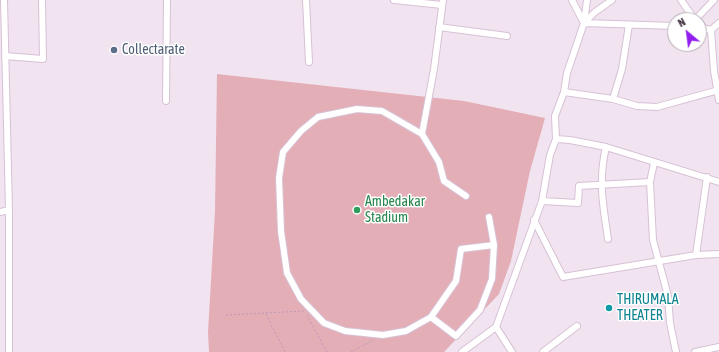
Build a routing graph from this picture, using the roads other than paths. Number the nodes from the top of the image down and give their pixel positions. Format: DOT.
graph roads {
  1 [pos="4,0"];
  2 [pos="42,0"];
  3 [pos="166,0"];
  4 [pos="306,0"];
  5 [pos="394,0"];
  6 [pos="572,0"];
  7 [pos="587,0"];
  8 [pos="612,0"];
  9 [pos="681,0"];
  10 [pos="714,0"];
  11 [pos="443,2"];
  12 [pos="689,12"];
  13 [pos="703,12"];
  14 [pos="584,23"];
  15 [pos="719,23"];
  16 [pos="629,26"];
  17 [pos="667,26"];
  18 [pos="439,27"];
  19 [pos="707,29"];
  20 [pos="711,30"];
  21 [pos="507,36"];
  22 [pos="5,56"];
  23 [pos="309,62"];
  24 [pos="718,90"];
  25 [pos="564,92"];
  26 [pos="613,98"];
  27 [pos="719,100"];
  28 [pos="166,101"];
  29 [pos="3,114"];
  30 [pos="422,134"];
  31 [pos="556,139"];
  32 [pos="606,147"];
  33 [pos="654,163"];
  34 [pos="707,177"];
  35 [pos="650,182"];
  36 [pos="719,182"];
  37 [pos="600,185"];
  38 [pos="466,196"];
  39 [pos="542,202"];
  40 [pos="9,210"];
  41 [pos="0,212"];
  42 [pos="489,217"];
  43 [pos="534,220"];
  44 [pos="608,239"];
  45 [pos="494,245"];
  46 [pos="719,254"];
  47 [pos="696,255"];
  48 [pos="660,260"];
  49 [pos="431,317"];
  50 [pos="577,326"];
  51 [pos="496,327"];
  52 [pos="719,347"];
  53 [pos="9,352"];
  54 [pos="462,352"];
  55 [pos="512,352"];
  56 [pos="543,352"];
  57 [pos="676,352"];
  58 [pos="695,352"];
  1 -- 22 [label="street"];
  2 -- 22 [label="street"];
  3 -- 28 [label="street"];
  4 -- 23 [label="street"];
  5 -- 11 [label="street"];
  6 -- 14 [label="street"];
  7 -- 14 [label="street"];
  8 -- 14 [label="street"];
  9 -- 12 [label="street"];
  10 -- 13 [label="street"];
  11 -- 18 [label="street"];
  14 -- 16 [label="street"];
  14 -- 25 [label="street"];
  15 -- 20 [label="street"];
  16 -- 17 [label="street"];
  16 -- 26 [label="street"];
  18 -- 21 [label="street"];
  18 -- 30 [label="street"];
  19 -- 20 [label="street"];
  20 -- 24 [label="street"];
  22 -- 29 [label="street"];
  24 -- 26 [label="street"];
  24 -- 27 [label="street"];
  25 -- 26 [label="street"];
  25 -- 31 [label="street"];
  29 -- 40 [label="street"];
  30 -- 38 [label="street"];
  30 -- 49 [label="street"];
  31 -- 32 [label="street"];
  31 -- 39 [label="street"];
  32 -- 33 [label="street"];
  32 -- 37 [label="street"];
  33 -- 34 [label="street"];
  33 -- 35 [label="street"];
  34 -- 36 [label="street"];
  34 -- 47 [label="street"];
  35 -- 37 [label="street"];
  35 -- 48 [label="street"];
  37 -- 39 [label="street"];
  37 -- 44 [label="street"];
  39 -- 43 [label="street"];
  40 -- 41 [label="street"];
  40 -- 53 [label="street"];
  42 -- 45 [label="street"];
  43 -- 48 [label="street"];
  43 -- 51 [label="street"];
  45 -- 49 [label="street"];
  45 -- 49 [label="street"];
  46 -- 47 [label="street"];
  47 -- 48 [label="street"];
  48 -- 57 [label="street"];
  50 -- 56 [label="street"];
  51 -- 54 [label="street"];
  51 -- 55 [label="street"];
  52 -- 58 [label="street"];
}
